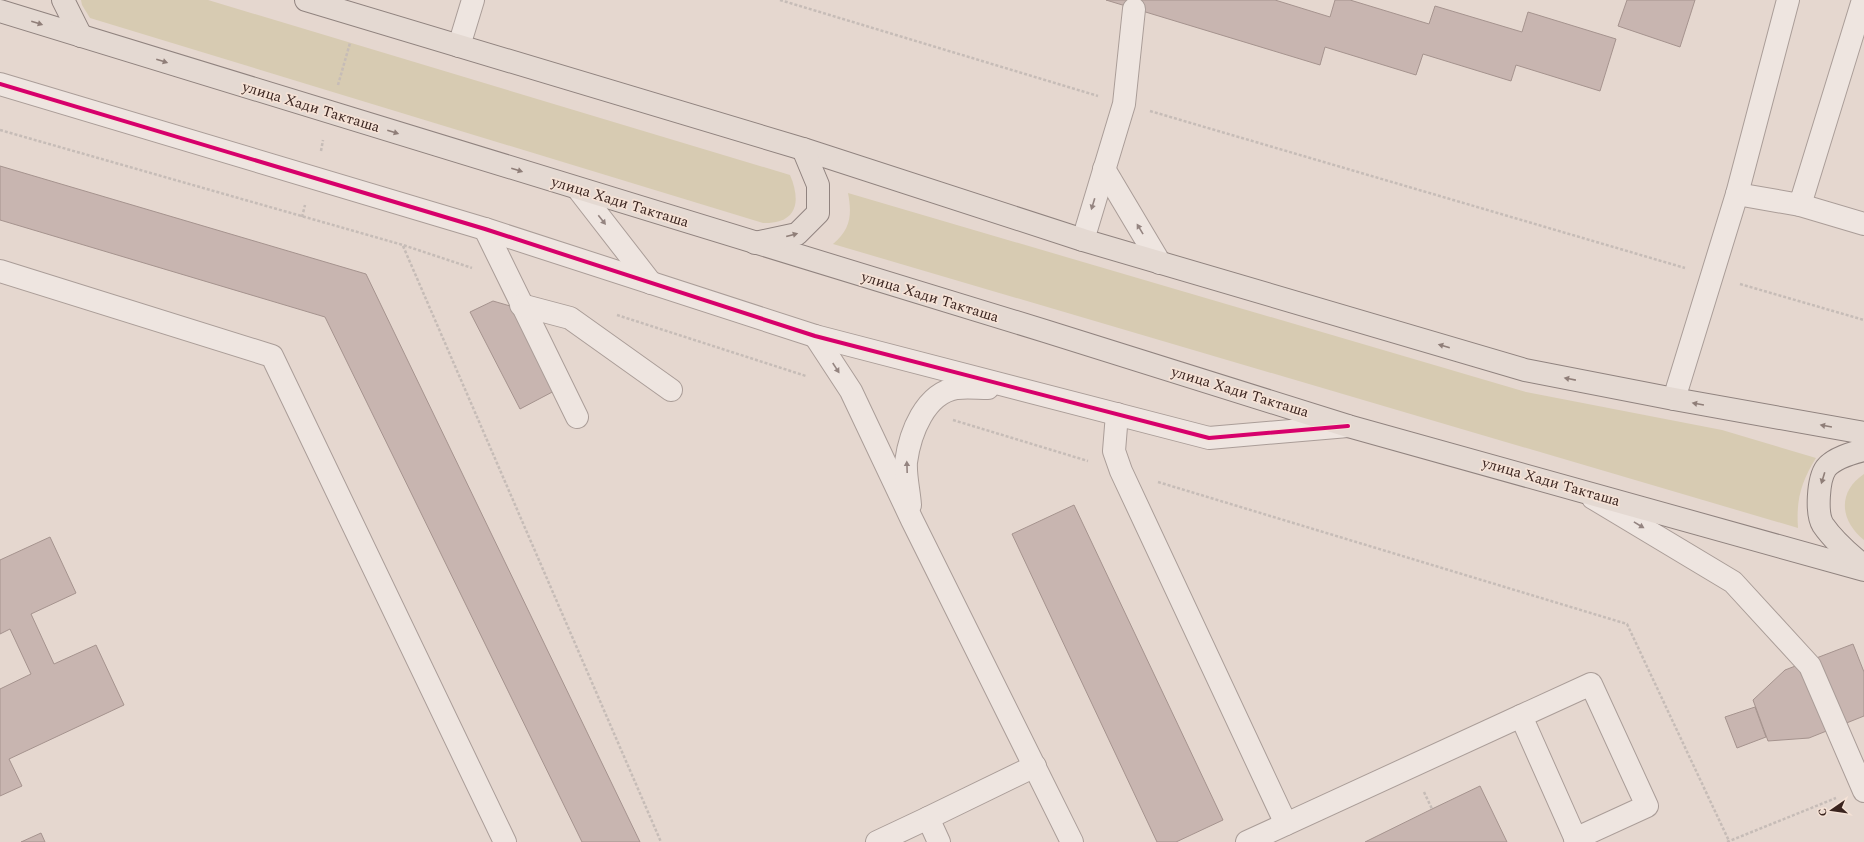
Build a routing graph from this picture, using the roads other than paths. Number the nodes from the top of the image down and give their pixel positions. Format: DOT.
graph roads {
  1 [pos="63,0"];
  2 [pos="306,0"];
  3 [pos="473,0"];
  4 [pos="1788,0"];
  5 [pos="1863,0"];
  6 [pos="1134,9"];
  7 [pos="0,11"];
  8 [pos="81,36"];
  9 [pos="459,46"];
  10 [pos="0,84"];
  11 [pos="803,149"];
  12 [pos="1104,169"];
  13 [pos="578,189"];
  14 [pos="1737,194"];
  15 [pos="1800,205"];
  16 [pos="1864,224"];
  17 [pos="485,229"];
  18 [pos="1083,240"];
  19 [pos="754,243"];
  20 [pos="1160,262"];
  21 [pos="0,272"];
  22 [pos="651,284"];
  23 [pos="521,305"];
  24 [pos="815,336"];
  25 [pos="1014,387"];
  26 [pos="671,390"];
  27 [pos="1674,399"];
  28 [pos="1117,414"];
  29 [pos="577,418"];
  30 [pos="1348,426"];
  31 [pos="1864,433"];
  32 [pos="1864,450"];
  33 [pos="1582,491"];
  34 [pos="912,520"];
  35 [pos="1864,566"];
  36 [pos="1864,570"];
  37 [pos="1521,716"];
  38 [pos="1034,766"];
  39 [pos="1863,790"];
  40 [pos="928,818"];
  41 [pos="1286,824"];
  42 [pos="1576,841"];
  43 [pos="505,842"];
  44 [pos="877,842"];
  45 [pos="939,842"];
  46 [pos="1072,842"];
  47 [pos="1247,842"];
  1 -- 8 [label="main road"];
  2 -- 9 [label="main road"];
  3 -- 9 [label="street"];
  4 -- 14 [label="street"];
  5 -- 15 [label="street"];
  6 -- 12 [label="street"];
  7 -- 8 [label="main road, улица Хади Такташа, one-way"];
  8 -- 13 [label="main road, улица Хади Такташа, one-way"];
  9 -- 11 [label="main road"];
  10 -- 17 [label="street"];
  11 -- 18 [label="main road"];
  19 -- 11 [label="main road, one-way"];
  12 -- 18 [label="street, one-way"];
  20 -- 12 [label="street, one-way"];
  13 -- 19 [label="main road, улица Хади Такташа"];
  13 -- 22 [label="street, one-way"];
  14 -- 15 [label="street"];
  14 -- 27 [label="street"];
  15 -- 16 [label="street"];
  17 -- 22 [label="street"];
  17 -- 23 [label="street"];
  18 -- 20 [label="main road"];
  19 -- 30 [label="main road, улица Хади Такташа"];
  27 -- 20 [label="main road, one-way"];
  21 -- 43 [label="street"];
  22 -- 24 [label="street"];
  23 -- 26 [label="street"];
  23 -- 29 [label="street"];
  24 -- 25 [label="street"];
  24 -- 34 [label="street, one-way"];
  25 -- 28 [label="street"];
  34 -- 25 [label="street, one-way"];
  31 -- 27 [label="main road, one-way"];
  28 -- 30 [label="street"];
  28 -- 41 [label="street"];
  30 -- 33 [label="main road, улица Хади Такташа"];
  32 -- 35 [label="main road, one-way"];
  33 -- 36 [label="main road, улица Хади Такташа"];
  33 -- 39 [label="street, one-way"];
  34 -- 38 [label="street"];
  37 -- 41 [label="street"];
  37 -- 42 [label="street"];
  37 -- 42 [label="street"];
  38 -- 40 [label="street"];
  38 -- 46 [label="street"];
  40 -- 44 [label="street"];
  40 -- 45 [label="street"];
  41 -- 47 [label="street"];
}
